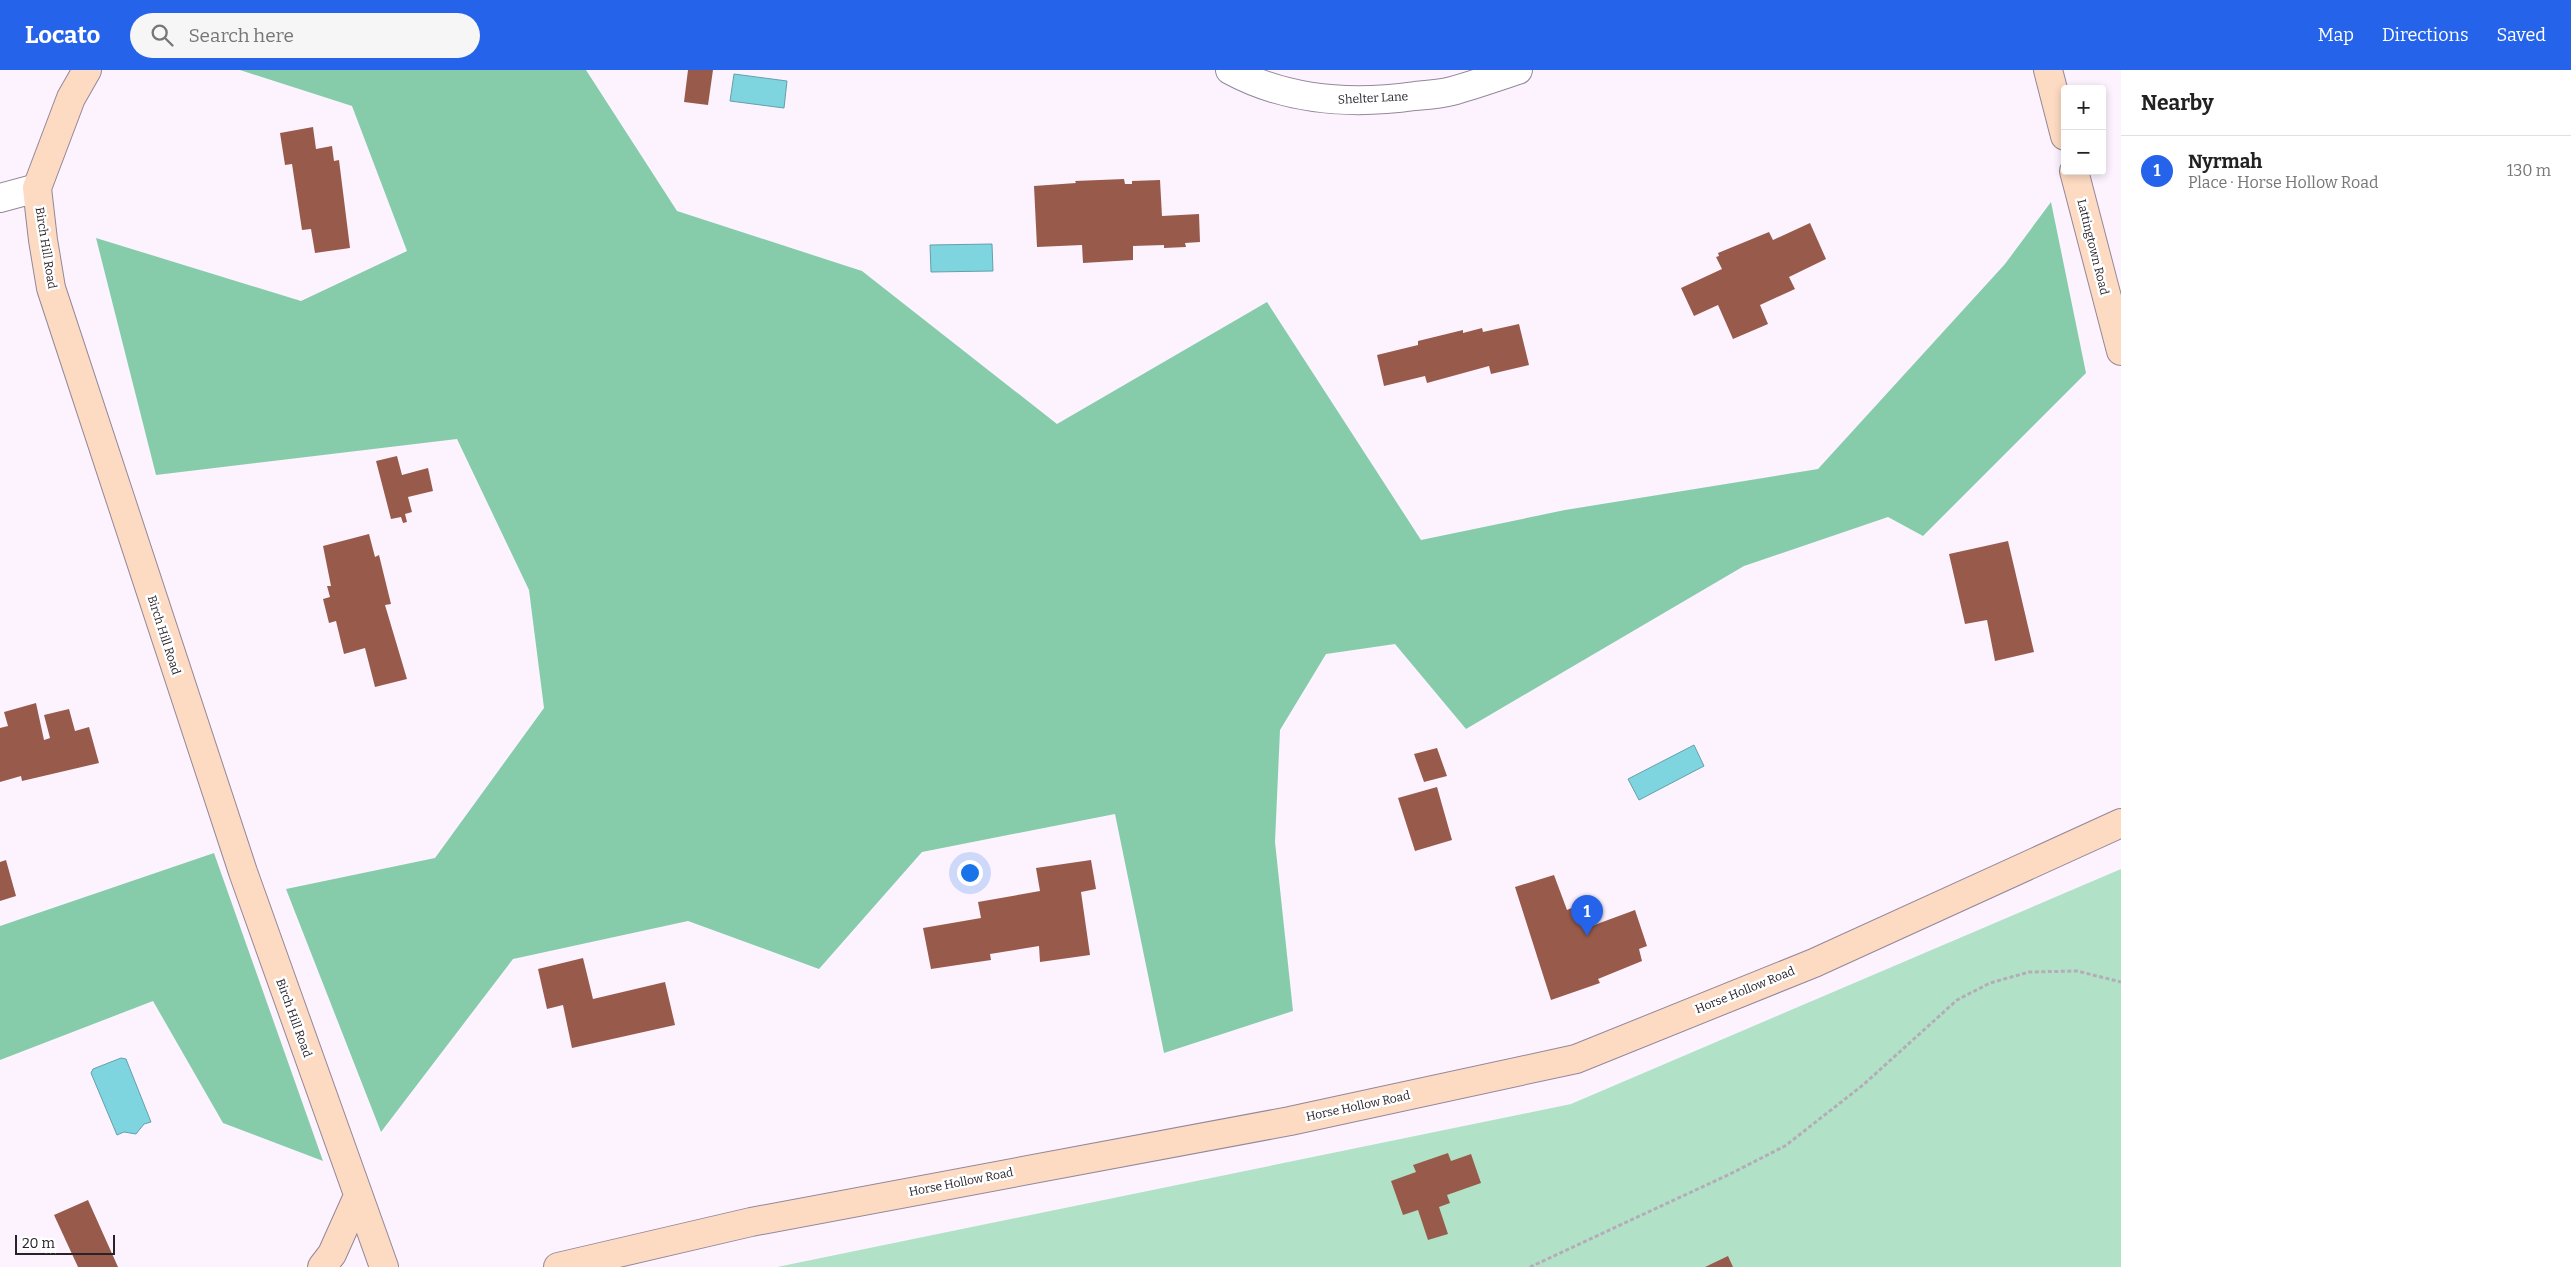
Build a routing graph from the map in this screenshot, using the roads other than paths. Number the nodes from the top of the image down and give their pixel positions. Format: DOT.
graph roads {
  1 [pos="87,70"];
  2 [pos="1230,70"];
  3 [pos="1518,70"];
  4 [pos="2048,70"];
  5 [pos="2063,130"];
  6 [pos="2075,175"];
  7 [pos="38,188"];
  8 [pos="0,198"];
  9 [pos="2121,352"];
  10 [pos="2121,823"];
  11 [pos="358,1196"];
  12 [pos="322,1267"];
  13 [pos="384,1267"];
  14 [pos="558,1267"];
  1 -- 7 [label="main road, Birch Hill Road"];
  2 -- 3 [label="street, Shelter Lane"];
  4 -- 5 [label="main road"];
  6 -- 9 [label="main road, Lattingtown Road"];
  7 -- 8 [label="street"];
  7 -- 11 [label="main road, Birch Hill Road"];
  10 -- 14 [label="main road, Horse Hollow Road"];
  11 -- 12 [label="main road"];
  11 -- 13 [label="main road, Birch Hill Road"];
}
